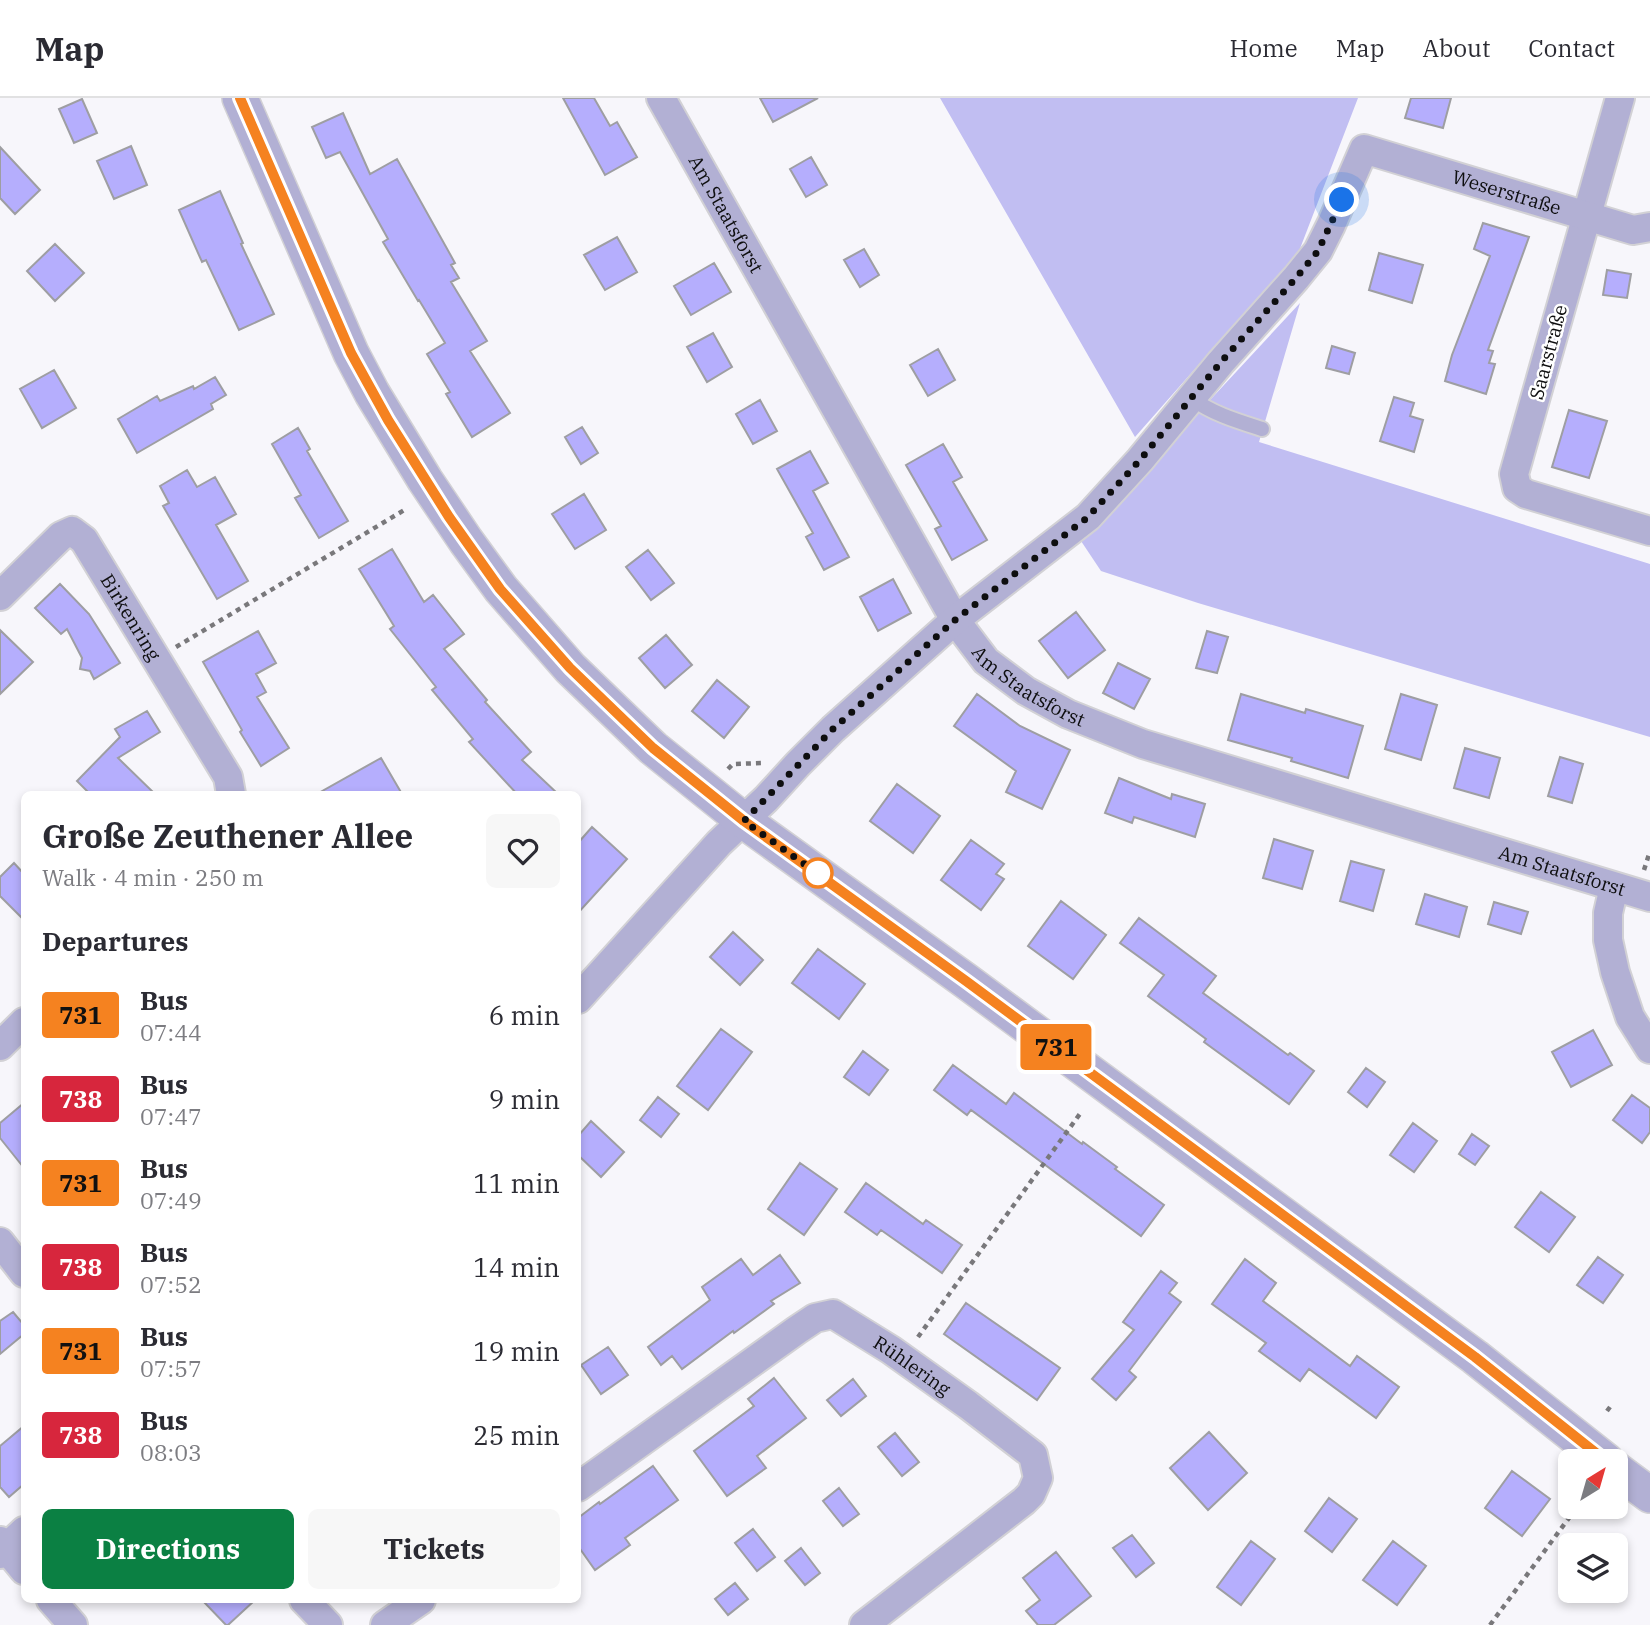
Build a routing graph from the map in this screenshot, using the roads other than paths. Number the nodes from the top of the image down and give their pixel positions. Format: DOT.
graph roads {
  1 [pos="240,98"];
  2 [pos="660,98"];
  3 [pos="1620,98"];
  4 [pos="1586,216"];
  5 [pos="1650,227"];
  6 [pos="1191,398"];
  7 [pos="1262,429"];
  8 [pos="1650,531"];
  9 [pos="0,596"];
  10 [pos="955,620"];
  11 [pos="230,791"];
  12 [pos="744,821"];
  13 [pos="1614,887"];
  14 [pos="1650,897"];
  15 [pos="581,996"];
  16 [pos="21,1025"];
  17 [pos="0,1046"];
  18 [pos="1650,1049"];
  19 [pos="0,1242"];
  20 [pos="21,1269"];
  21 [pos="1591,1449"];
  22 [pos="1628,1479"];
  23 [pos="581,1485"];
  24 [pos="1650,1495"];
  25 [pos="8,1543"];
  26 [pos="21,1565"];
  27 [pos="54,1603"];
  28 [pos="307,1603"];
  29 [pos="417,1603"];
  30 [pos="73,1625"];
  31 [pos="328,1625"];
  32 [pos="385,1625"];
  33 [pos="864,1625"];
  1 -- 12 [label="street"];
  2 -- 10 [label="street, Am Staatsforst"];
  3 -- 4 [label="street, Saarstraße"];
  4 -- 5 [label="street, Weserstraße"];
  4 -- 6 [label="street, Weserstraße"];
  4 -- 8 [label="street, Saarstraße"];
  6 -- 7 [label="lane"];
  6 -- 10 [label="street"];
  9 -- 11 [label="street, Birkenring"];
  10 -- 12 [label="street"];
  10 -- 13 [label="street, Am Staatsforst"];
  12 -- 15 [label="street"];
  12 -- 21 [label="street"];
  13 -- 14 [label="street, Am Staatsforst"];
  13 -- 18 [label="street"];
  16 -- 17 [label="street"];
  19 -- 20 [label="street"];
  22 -- 24 [label="street"];
  23 -- 33 [label="street, Rühlering"];
  25 -- 26 [label="street"];
  27 -- 30 [label="street"];
  28 -- 31 [label="street"];
  29 -- 32 [label="street"];
}
